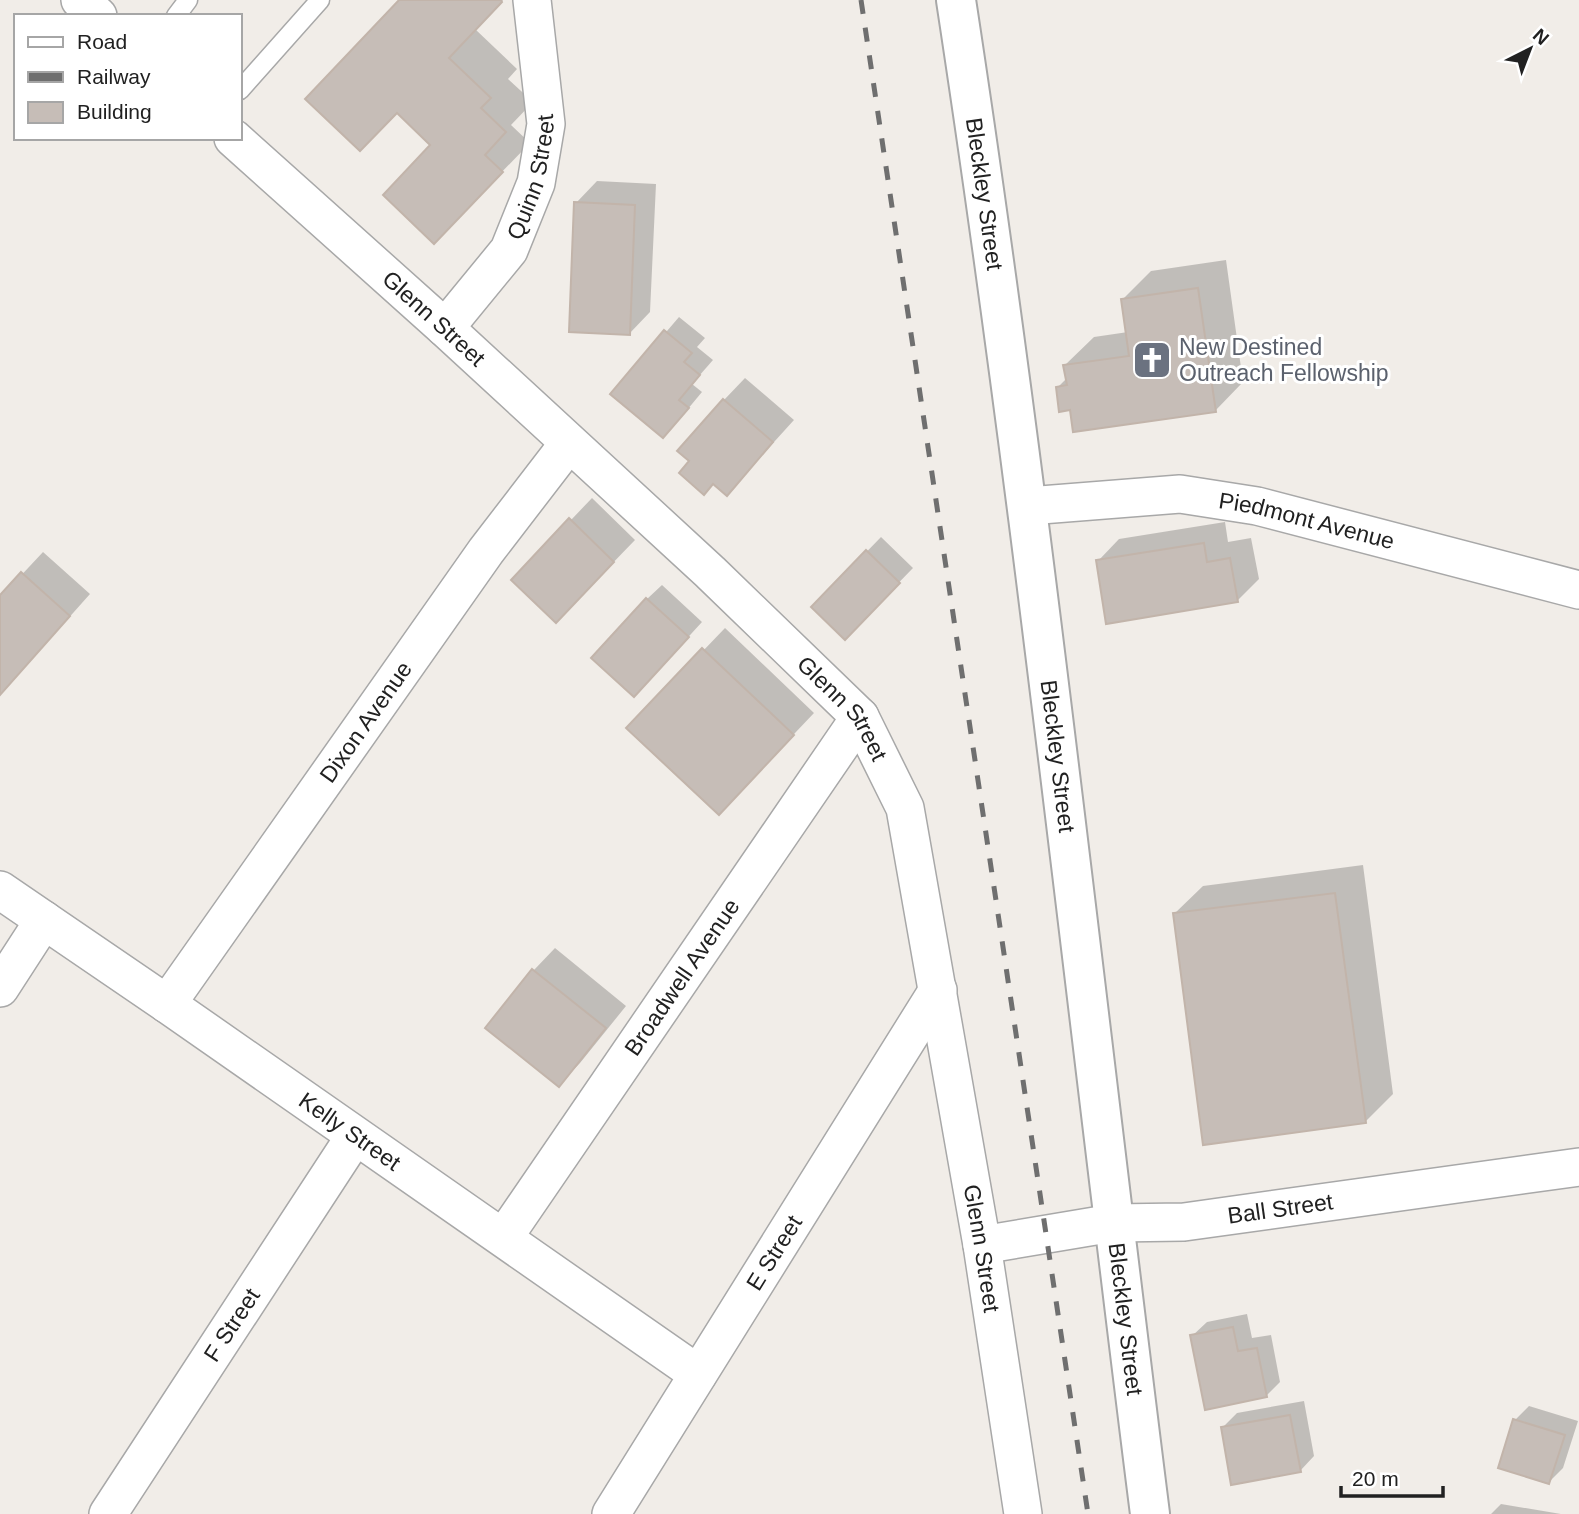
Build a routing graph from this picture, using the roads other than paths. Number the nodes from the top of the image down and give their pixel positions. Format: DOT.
graph roads {
  1 [pos="80,0"];
  2 [pos="320,0"];
  3 [pos="532,0"];
  4 [pos="956,0"];
  5 [pos="95,14"];
  6 [pos="242,88"];
  7 [pos="235,140"];
  8 [pos="445,328"];
  9 [pos="569,443"];
  10 [pos="1028,506"];
  11 [pos="1579,590"];
  12 [pos="860,717"];
  13 [pos="0,890"];
  14 [pos="44,920"];
  15 [pos="0,988"];
  16 [pos="938,990"];
  17 [pos="167,1004"];
  18 [pos="355,1136"];
  19 [pos="1579,1167"];
  20 [pos="1113,1223"];
  21 [pos="504,1237"];
  22 [pos="982,1245"];
  23 [pos="698,1374"];
  24 [pos="108,1514"];
  25 [pos="611,1514"];
  26 [pos="1023,1514"];
  27 [pos="1150,1514"];
  1 -- 5 [label="street"];
  2 -- 6 [label="lane"];
  3 -- 8 [label="street, Quinn Street"];
  4 -- 10 [label="street, Bleckley Street"];
  7 -- 8 [label="street, Glenn Street"];
  8 -- 9 [label="street, Glenn Street"];
  9 -- 12 [label="street, Glenn Street"];
  9 -- 17 [label="street, Dixon Avenue"];
  10 -- 11 [label="street, Piedmont Avenue"];
  10 -- 20 [label="street, Bleckley Street"];
  12 -- 16 [label="street, Glenn Street"];
  12 -- 21 [label="street, Broadwell Avenue"];
  13 -- 14 [label="street, Kelly Street"];
  14 -- 15 [label="street"];
  14 -- 17 [label="street, Kelly Street"];
  16 -- 22 [label="street, Glenn Street"];
  16 -- 23 [label="street, E Street"];
  17 -- 18 [label="street, Kelly Street"];
  18 -- 21 [label="street, Kelly Street"];
  18 -- 24 [label="street, F Street"];
  19 -- 20 [label="street, Ball Street"];
  20 -- 22 [label="street, Ball Street"];
  20 -- 27 [label="street, Bleckley Street"];
  21 -- 23 [label="street, Kelly Street"];
  22 -- 26 [label="street, Glenn Street"];
  23 -- 25 [label="street, E Street"];
}
